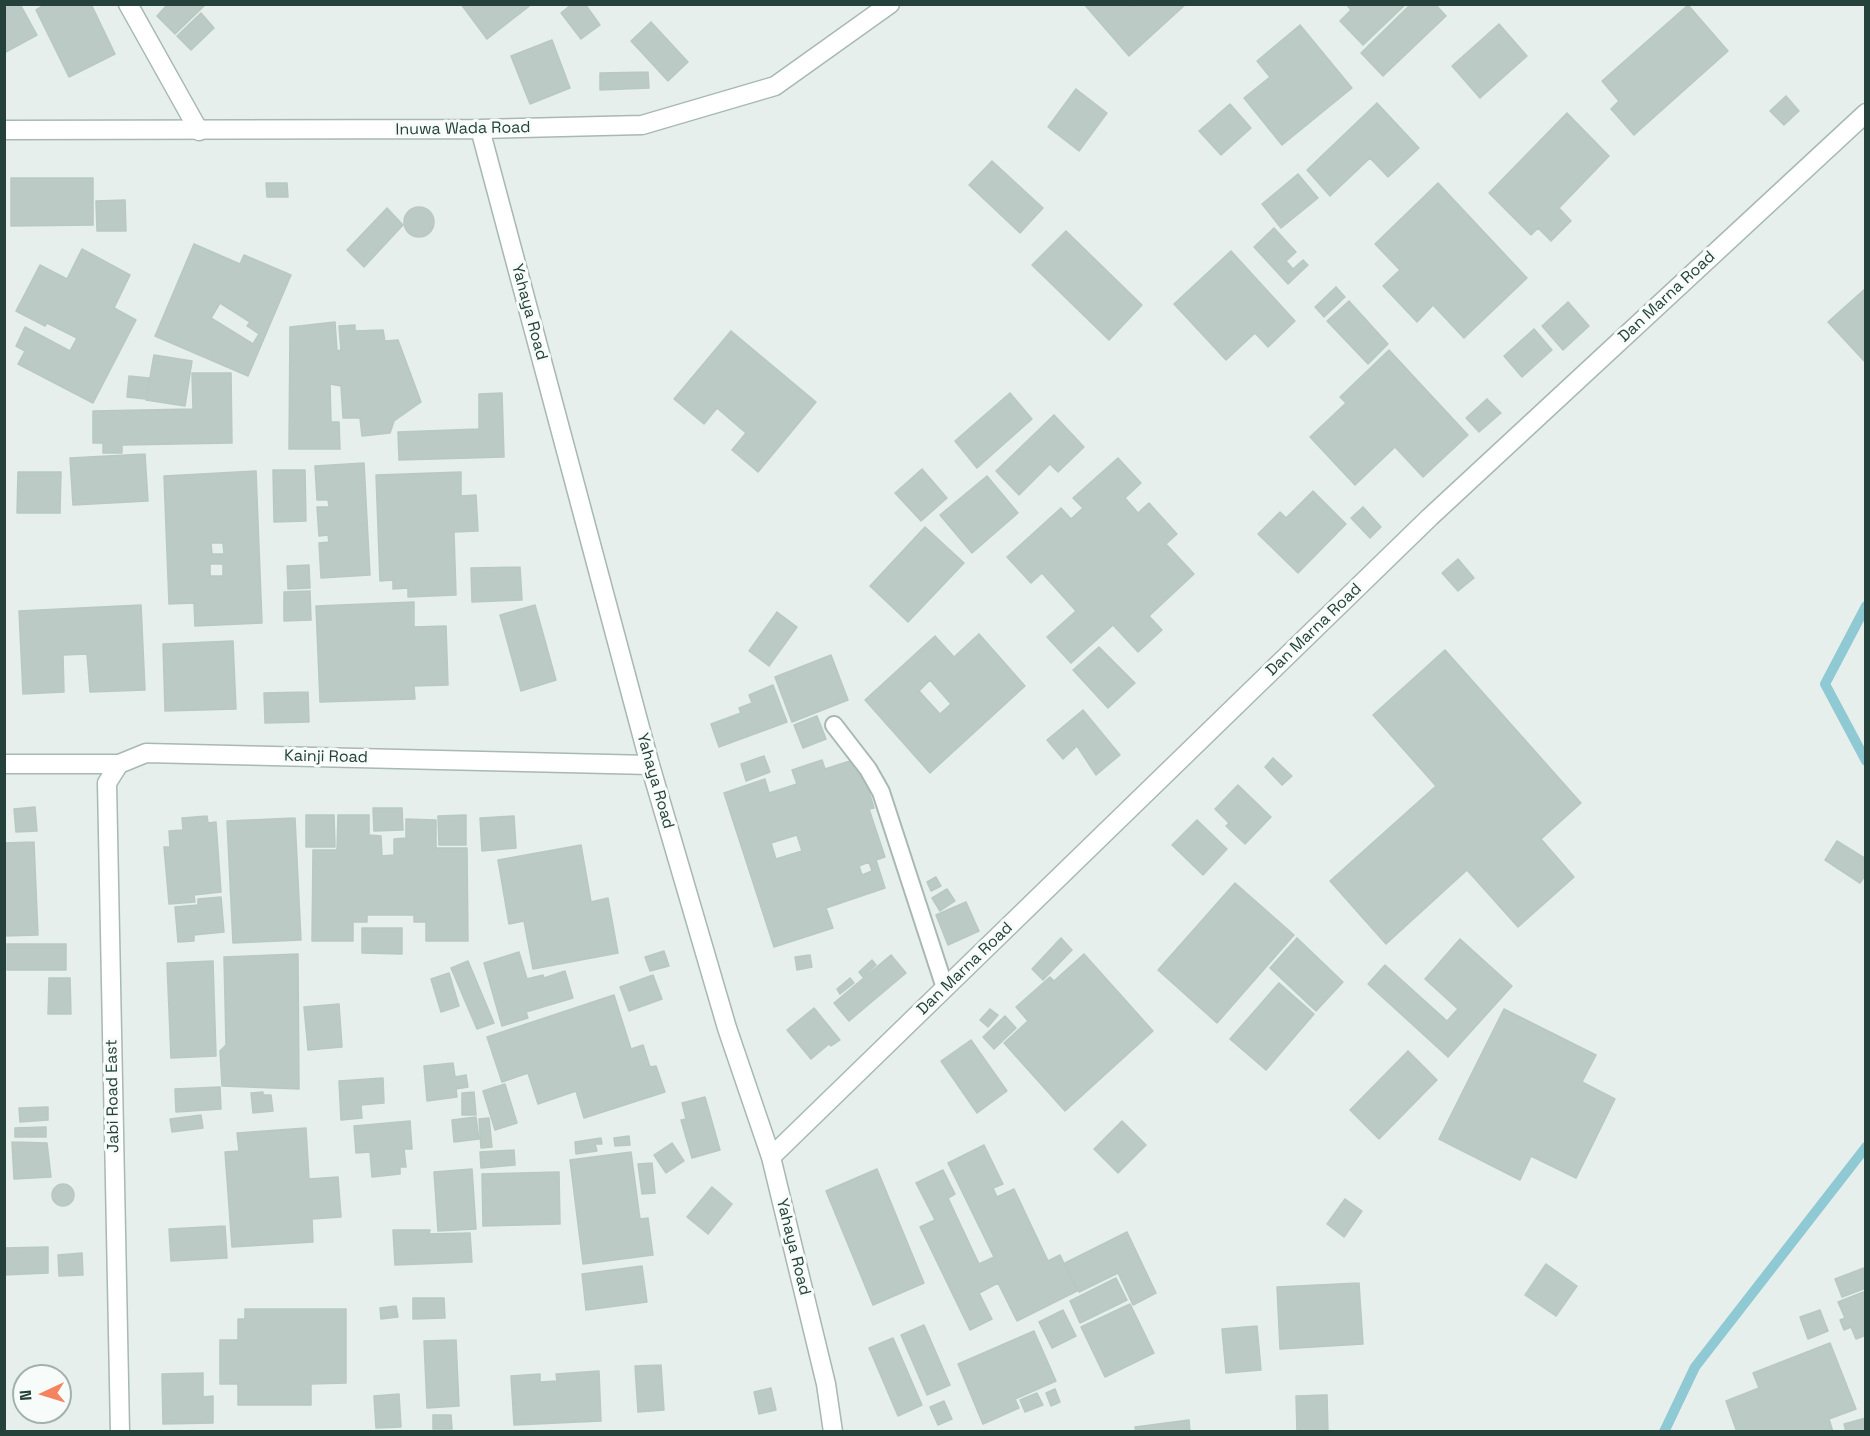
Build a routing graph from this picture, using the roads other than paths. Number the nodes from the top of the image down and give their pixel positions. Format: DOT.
graph roads {
  1 [pos="128,4"];
  2 [pos="890,4"];
  3 [pos="1866,113"];
  4 [pos="480,129"];
  5 [pos="4,130"];
  6 [pos="199,131"];
  7 [pos="834,725"];
  8 [pos="4,764"];
  9 [pos="119,764"];
  10 [pos="650,765"];
  11 [pos="945,988"];
  12 [pos="771,1157"];
  13 [pos="120,1431"];
  14 [pos="833,1431"];
  1 -- 6 [label="street"];
  2 -- 4 [label="street, Inuwa Wada Road"];
  3 -- 11 [label="street, Dan Marna Road"];
  4 -- 6 [label="street, Inuwa Wada Road"];
  4 -- 10 [label="street, Yahaya Road"];
  5 -- 6 [label="street, Inuwa Wada Road"];
  7 -- 11 [label="lane"];
  8 -- 9 [label="street, Kainji Road"];
  9 -- 10 [label="street, Kainji Road"];
  9 -- 13 [label="street, Jabi Road East"];
  10 -- 12 [label="street, Yahaya Road"];
  11 -- 12 [label="street, Dan Marna Road"];
  12 -- 14 [label="street, Yahaya Road"];
}
